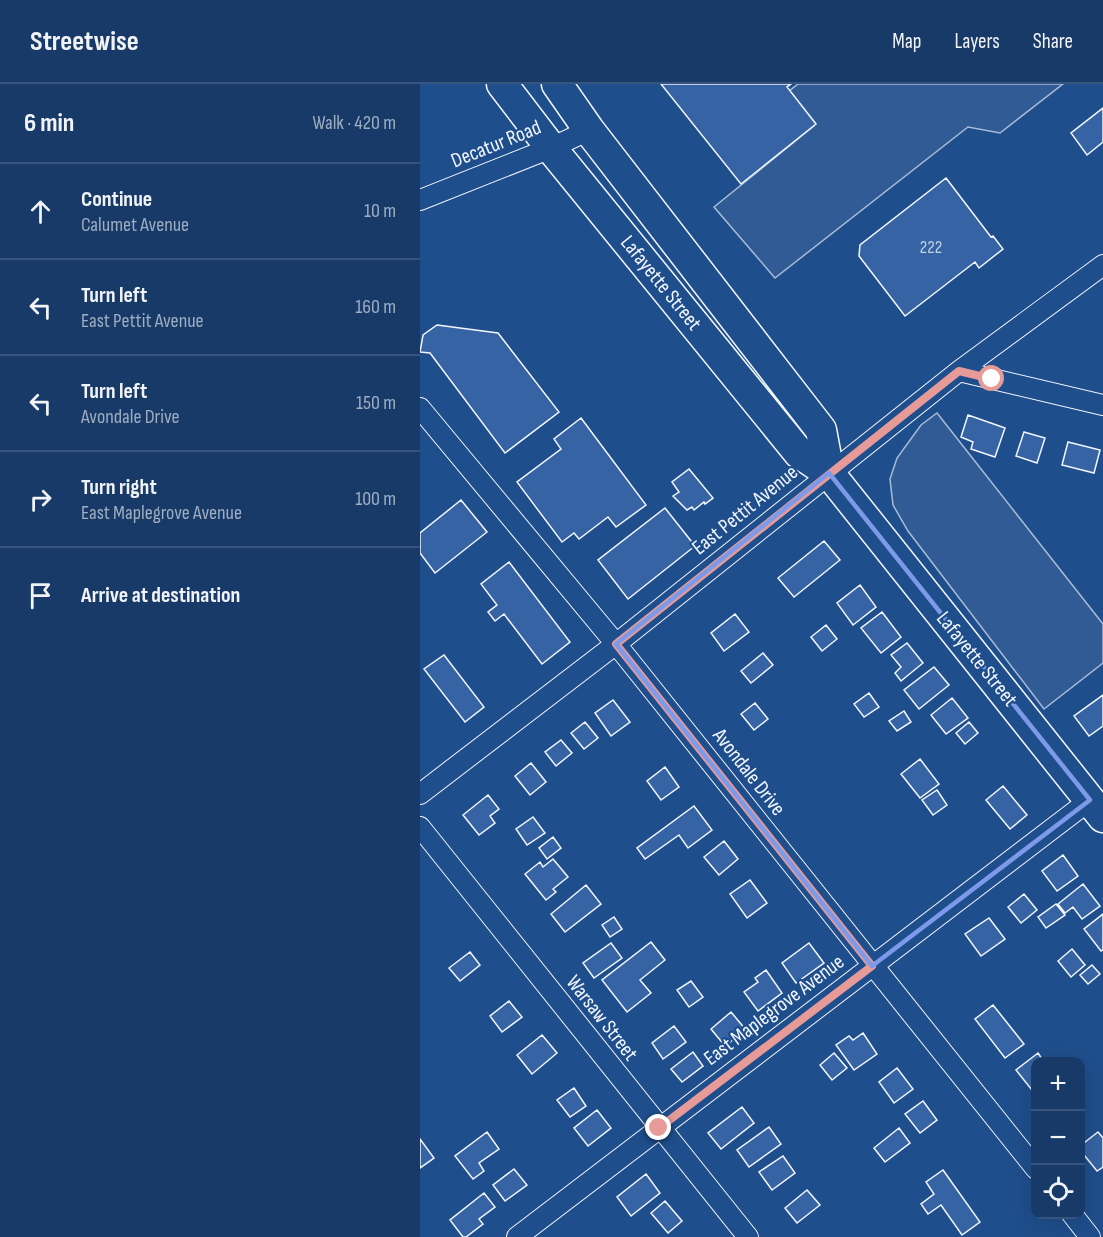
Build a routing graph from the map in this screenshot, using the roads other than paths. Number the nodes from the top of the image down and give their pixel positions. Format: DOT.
graph roads {
  1 [pos="502,84"];
  2 [pos="557,84"];
  3 [pos="589,130"];
  4 [pos="551,148"];
  5 [pos="420,200"];
  6 [pos="1103,266"];
  7 [pos="959,371"];
  8 [pos="1103,405"];
  9 [pos="420,408"];
  10 [pos="829,473"];
  11 [pos="616,644"];
  12 [pos="420,794"];
  13 [pos="1096,808"];
  14 [pos="420,827"];
  15 [pos="872,966"];
  16 [pos="659,1128"];
  17 [pos="1032,1165"];
  18 [pos="1075,1219"];
  19 [pos="517,1237"];
  20 [pos="748,1237"];
  21 [pos="1090,1237"];
  1 -- 4 [label="highway, Lafayette Street"];
  2 -- 3 [label="highway, Lafayette Street"];
  3 -- 4 [label="street, Decatur Road"];
  3 -- 10 [label="highway, Lafayette Street"];
  4 -- 5 [label="street, Decatur Road"];
  4 -- 10 [label="highway, Lafayette Street"];
  6 -- 7 [label="street, East Pettit Avenue"];
  7 -- 8 [label="street"];
  7 -- 10 [label="street, East Pettit Avenue"];
  9 -- 11 [label="street, Avondale Drive"];
  10 -- 11 [label="street, East Pettit Avenue"];
  10 -- 13 [label="highway, Lafayette Street"];
  11 -- 12 [label="street, East Pettit Avenue"];
  11 -- 15 [label="street, Avondale Drive"];
  13 -- 15 [label="street, East Maplegrove Avenue"];
  14 -- 16 [label="street, Warsaw Street"];
  15 -- 16 [label="street, East Maplegrove Avenue"];
  15 -- 17 [label="street, Avondale Drive"];
  16 -- 19 [label="street, East Maplegrove Avenue"];
  16 -- 20 [label="street, Warsaw Street"];
  18 -- 21 [label="street"];
}
